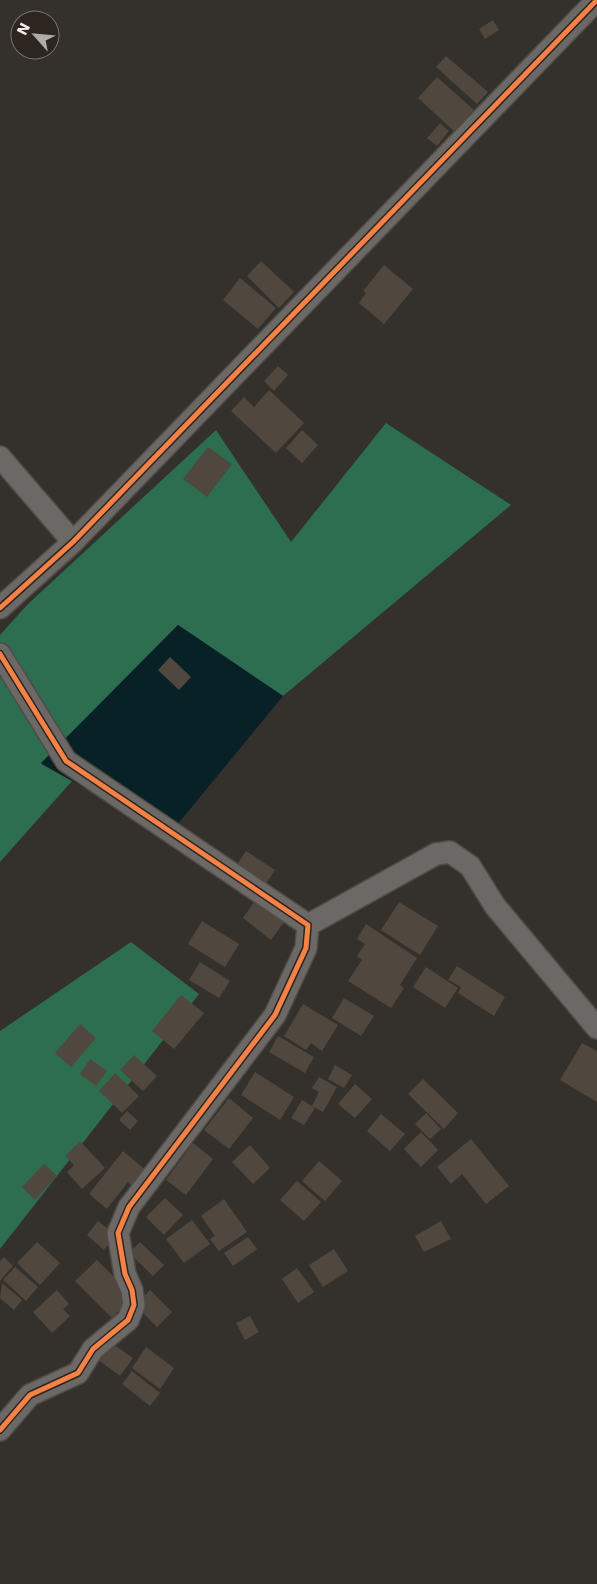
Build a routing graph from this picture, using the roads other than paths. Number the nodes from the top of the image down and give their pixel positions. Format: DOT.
graph roads {
  1 [pos="597,0"];
  2 [pos="0,458"];
  3 [pos="73,542"];
  4 [pos="0,608"];
  5 [pos="0,654"];
  6 [pos="308,925"];
  7 [pos="597,1028"];
  8 [pos="0,1430"];
  1 -- 3 [label="street"];
  2 -- 3 [label="street"];
  3 -- 4 [label="street"];
  5 -- 6 [label="street"];
  6 -- 7 [label="street"];
  6 -- 8 [label="street"];
}
